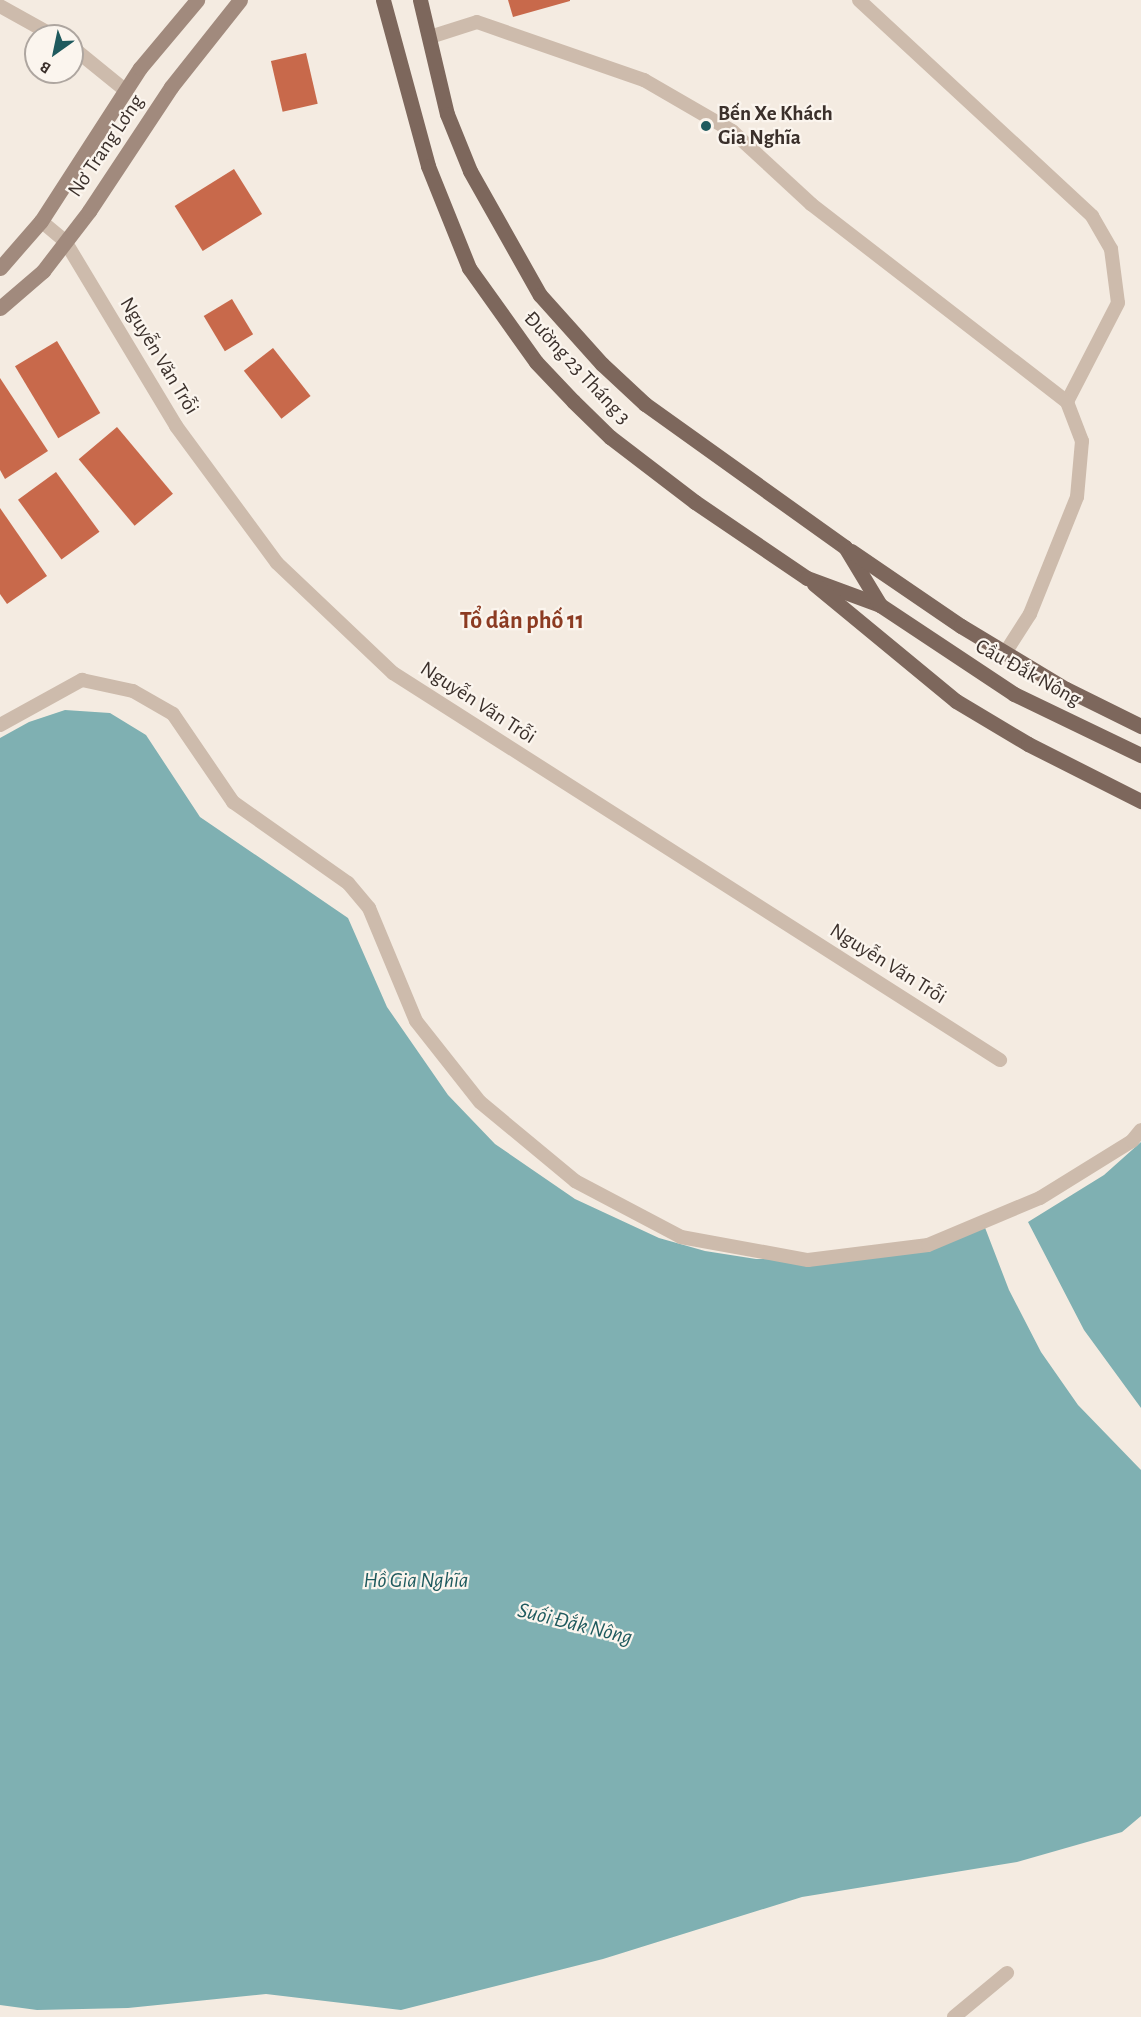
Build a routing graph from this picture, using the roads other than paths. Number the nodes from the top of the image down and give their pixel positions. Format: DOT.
graph roads {
  1 [pos="197,0"];
  2 [pos="240,0"];
  3 [pos="383,0"];
  4 [pos="420,0"];
  5 [pos="859,0"];
  6 [pos="0,6"];
  7 [pos="32,24"];
  8 [pos="429,37"];
  9 [pos="84,57"];
  10 [pos="125,90"];
  11 [pos="41,221"];
  12 [pos="65,241"];
  13 [pos="0,268"];
  14 [pos="0,308"];
  15 [pos="1067,402"];
  16 [pos="845,547"];
  17 [pos="807,578"];
  18 [pos="880,605"];
  19 [pos="900,620"];
  20 [pos="1005,653"];
  21 [pos="0,724"];
  22 [pos="1141,726"];
  23 [pos="1141,755"];
  24 [pos="1141,801"];
  25 [pos="1000,1060"];
  26 [pos="1141,1130"];
  27 [pos="1007,1973"];
  28 [pos="954,2017"];
  1 -- 10 [label="street, Nơ Trang Lơng"];
  2 -- 12 [label="street, Nơ Trang Lơng"];
  3 -- 17 [label="main road, Đường 23 Tháng 3"];
  4 -- 8 [label="main road, Đường 23 Tháng 3"];
  5 -- 15 [label="street"];
  6 -- 7 [label="street"];
  8 -- 15 [label="street"];
  8 -- 16 [label="main road, Đường 23 Tháng 3"];
  9 -- 10 [label="street"];
  10 -- 11 [label="street, Nơ Trang Lơng"];
  11 -- 12 [label="street, Nguyễn Văn Trỗi"];
  11 -- 13 [label="street, Nơ Trang Lơng"];
  12 -- 14 [label="street, Nơ Trang Lơng"];
  12 -- 25 [label="street, Nguyễn Văn Trỗi"];
  15 -- 20 [label="street"];
  16 -- 18 [label="main road, Đường 23 Tháng 3"];
  16 -- 20 [label="main road"];
  17 -- 18 [label="main road, Đường 23 Tháng 3"];
  17 -- 24 [label="main road"];
  18 -- 19 [label="main road, Đường 23 Tháng 3"];
  19 -- 23 [label="main road, Cầu Đắk Nông"];
  20 -- 22 [label="main road"];
  21 -- 26 [label="street"];
  27 -- 28 [label="street"];
}
